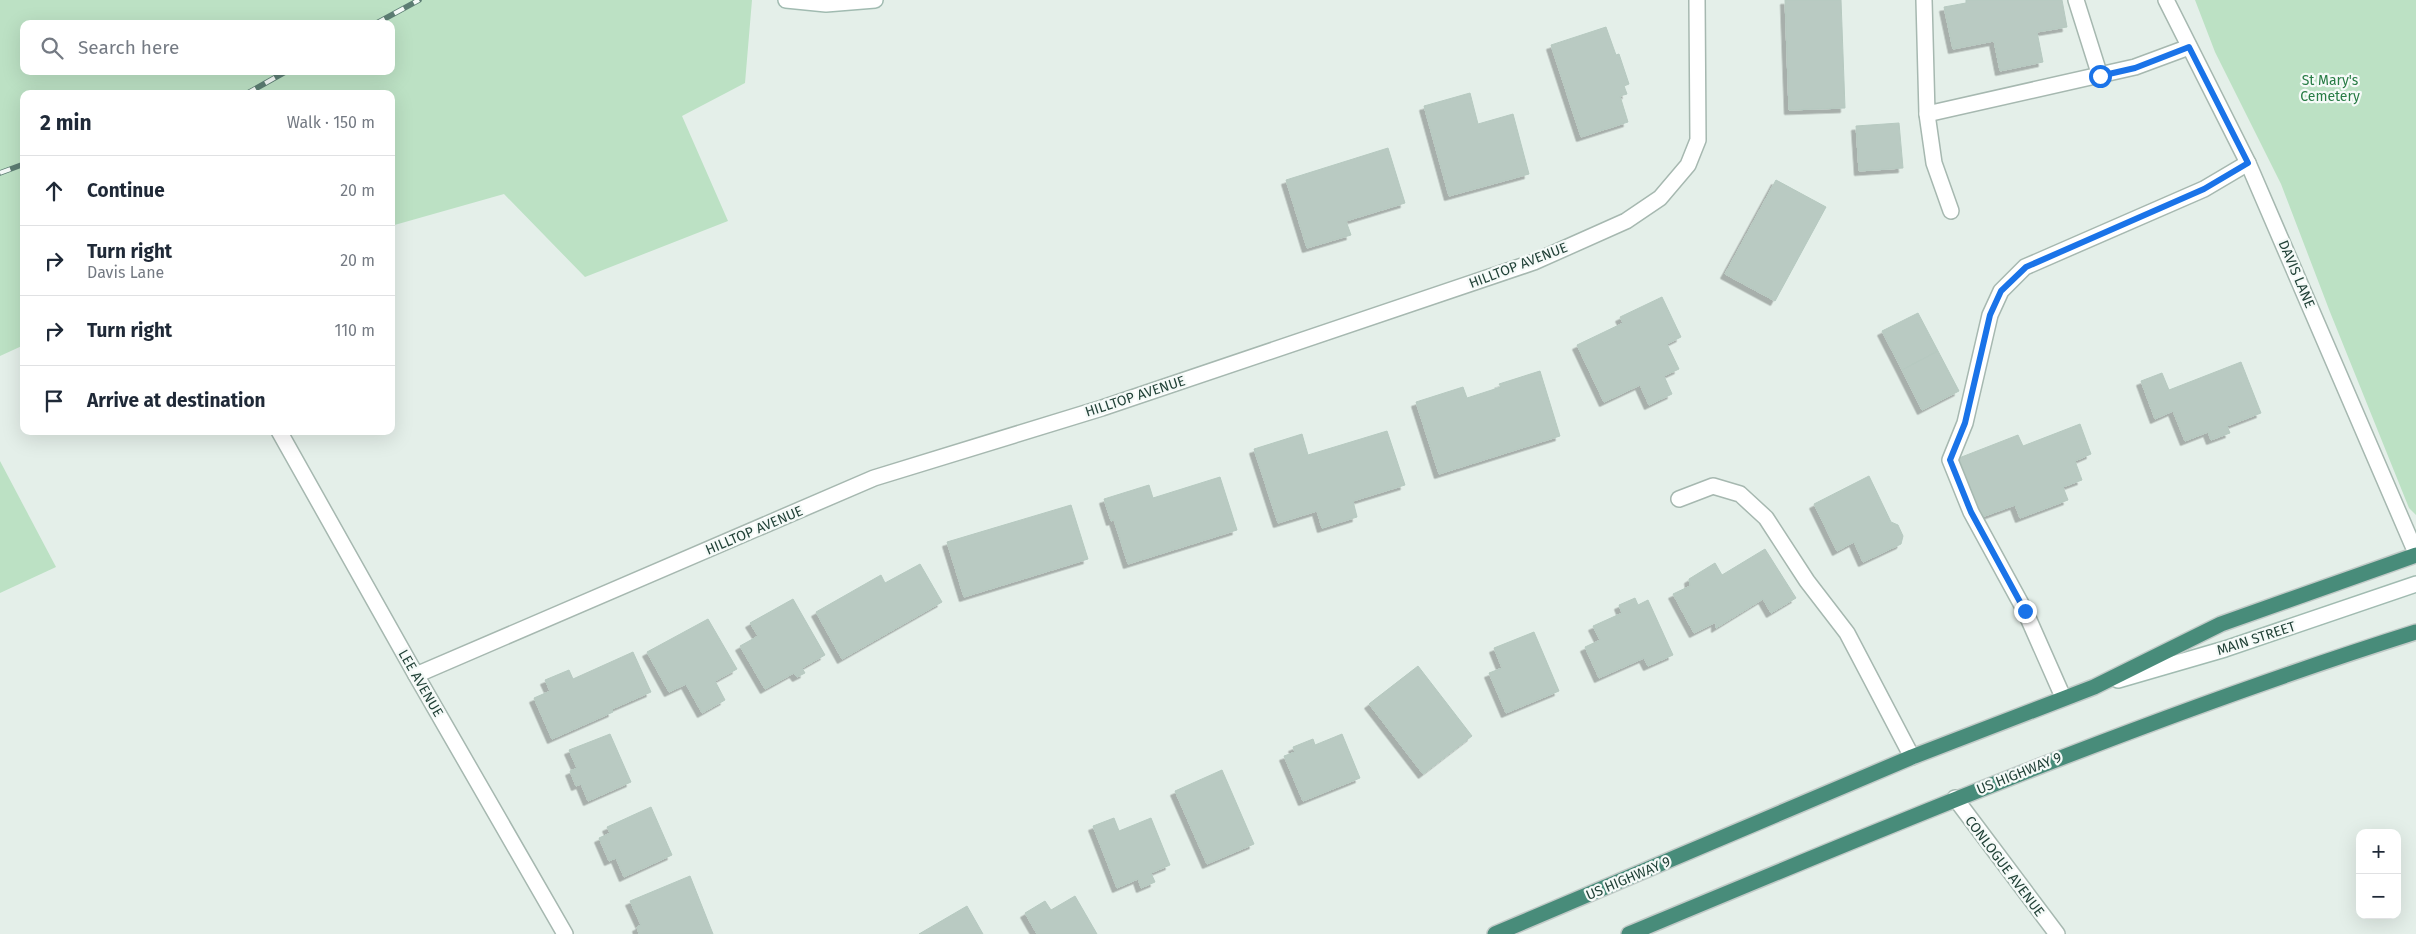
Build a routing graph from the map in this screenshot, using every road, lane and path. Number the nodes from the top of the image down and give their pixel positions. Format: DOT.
graph roads {
  1 [pos="786,0"];
  2 [pos="875,0"];
  3 [pos="1697,0"];
  4 [pos="1924,0"];
  5 [pos="2076,0"];
  6 [pos="2166,0"];
  7 [pos="2189,47"];
  8 [pos="2100,76"];
  9 [pos="1927,114"];
  10 [pos="2248,163"];
  11 [pos="1951,211"];
  12 [pos="281,435"];
  13 [pos="1679,499"];
  14 [pos="2416,554"];
  15 [pos="2416,584"];
  16 [pos="2416,632"];
  17 [pos="416,676"];
  18 [pos="2094,687"];
  19 [pos="2064,697"];
  20 [pos="1912,757"];
  21 [pos="1955,798"];
  22 [pos="566,934"];
  23 [pos="1495,934"];
  24 [pos="1629,934"];
  25 [pos="2057,934"];
  1 -- 2 [label="street"];
  3 -- 17 [label="street, HILLTOP AVENUE"];
  4 -- 9 [label="street"];
  5 -- 8 [label="street"];
  6 -- 7 [label="street, DAVIS LANE"];
  7 -- 8 [label="street"];
  7 -- 10 [label="street, DAVIS LANE"];
  8 -- 9 [label="street"];
  9 -- 11 [label="street"];
  10 -- 14 [label="street, DAVIS LANE"];
  10 -- 19 [label="street"];
  12 -- 17 [label="street, LEE AVENUE"];
  13 -- 20 [label="street"];
  14 -- 18 [label="highway, US HIGHWAY 9"];
  15 -- 18 [label="street, MAIN STREET"];
  16 -- 21 [label="highway, US HIGHWAY 9"];
  17 -- 22 [label="street, LEE AVENUE"];
  18 -- 19 [label="highway, US HIGHWAY 9"];
  19 -- 20 [label="highway, US HIGHWAY 9"];
  20 -- 23 [label="highway, US HIGHWAY 9"];
  21 -- 24 [label="highway, US HIGHWAY 9"];
  21 -- 25 [label="street, CONLOGUE AVENUE"];
}
